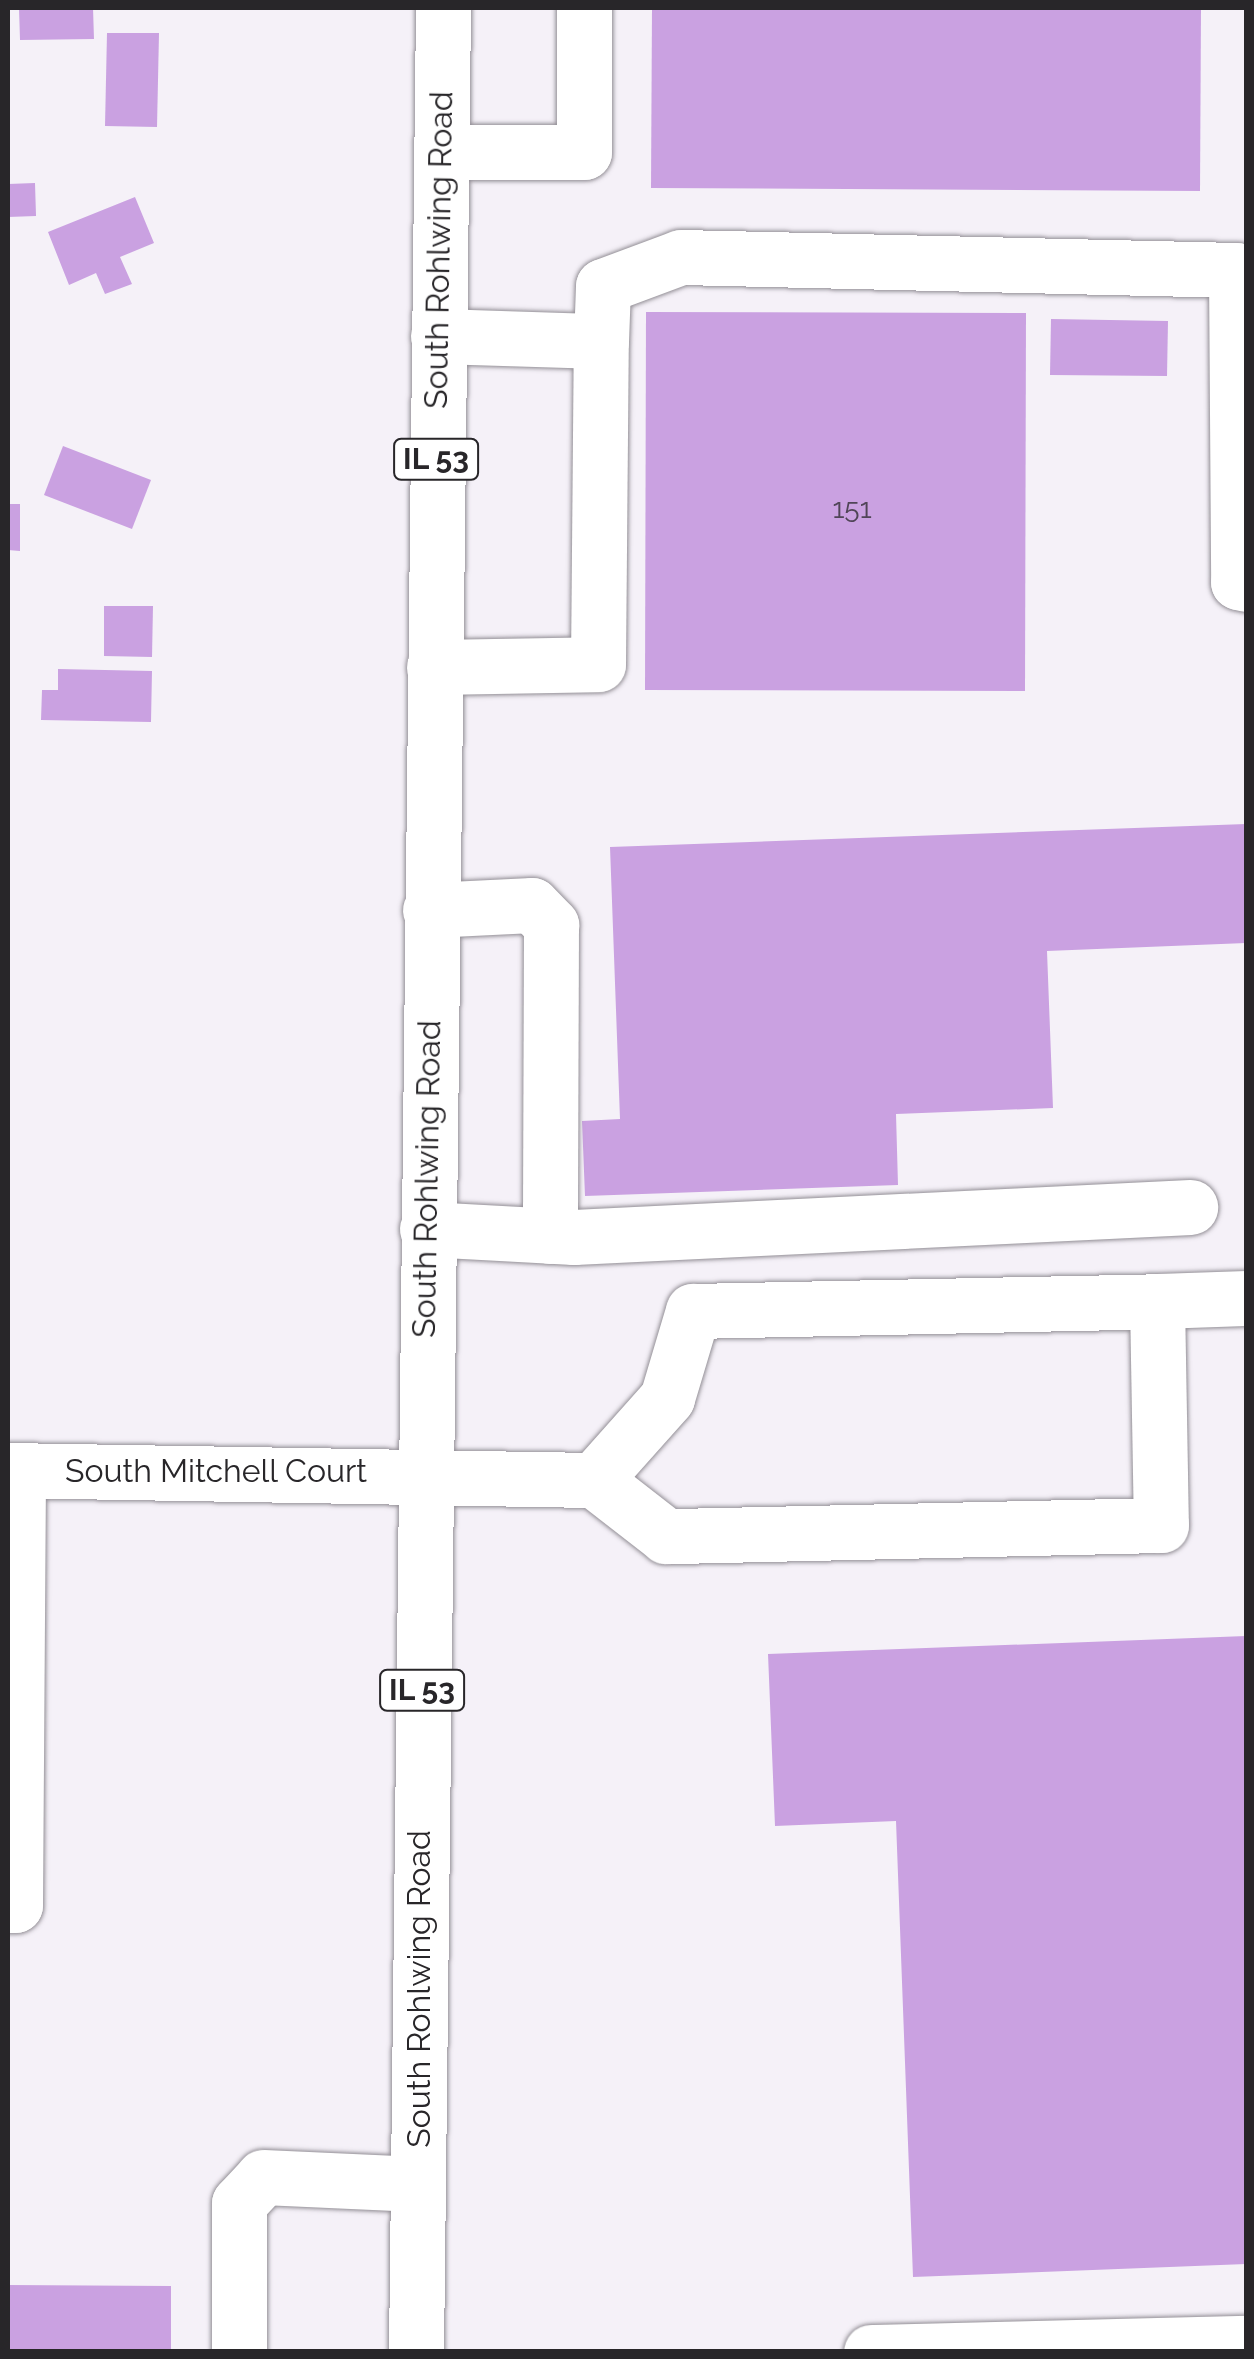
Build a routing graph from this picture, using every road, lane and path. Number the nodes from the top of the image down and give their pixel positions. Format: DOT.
graph roads {
  1 [pos="443,8"];
  2 [pos="584,8"];
  3 [pos="441,152"];
  4 [pos="438,336"];
  5 [pos="601,341"];
  6 [pos="1246,584"];
  7 [pos="434,667"];
  8 [pos="430,910"];
  9 [pos="1190,1207"];
  10 [pos="427,1229"];
  11 [pos="550,1236"];
  12 [pos="1246,1298"];
  13 [pos="1156,1301"];
  14 [pos="12,1470"];
  15 [pos="424,1472"];
  16 [pos="594,1480"];
  17 [pos="8,1905"];
  18 [pos="418,2184"];
  19 [pos="1246,2343"];
  20 [pos="240,2352"];
  21 [pos="416,2352"];
  22 [pos="871,2352"];
  1 -- 3 [label="main road, South Rohlwing Road / IL 53"];
  2 -- 3 [label="main road"];
  3 -- 4 [label="main road, South Rohlwing Road / IL 53"];
  4 -- 5 [label="main road"];
  4 -- 7 [label="main road, South Rohlwing Road / IL 53"];
  5 -- 6 [label="main road"];
  5 -- 7 [label="main road"];
  7 -- 8 [label="main road, South Rohlwing Road / IL 53"];
  8 -- 10 [label="main road, South Rohlwing Road / IL 53"];
  8 -- 11 [label="main road"];
  9 -- 11 [label="main road"];
  10 -- 11 [label="main road"];
  10 -- 15 [label="main road, South Rohlwing Road / IL 53"];
  12 -- 13 [label="main road"];
  13 -- 16 [label="main road"];
  13 -- 16 [label="main road"];
  14 -- 15 [label="main road, South Mitchell Court"];
  14 -- 17 [label="main road"];
  15 -- 16 [label="main road, South Mitchell Court"];
  15 -- 18 [label="main road, South Rohlwing Road / IL 53"];
  18 -- 20 [label="main road"];
  18 -- 21 [label="main road, South Rohlwing Road / IL 53"];
  19 -- 22 [label="main road"];
}
